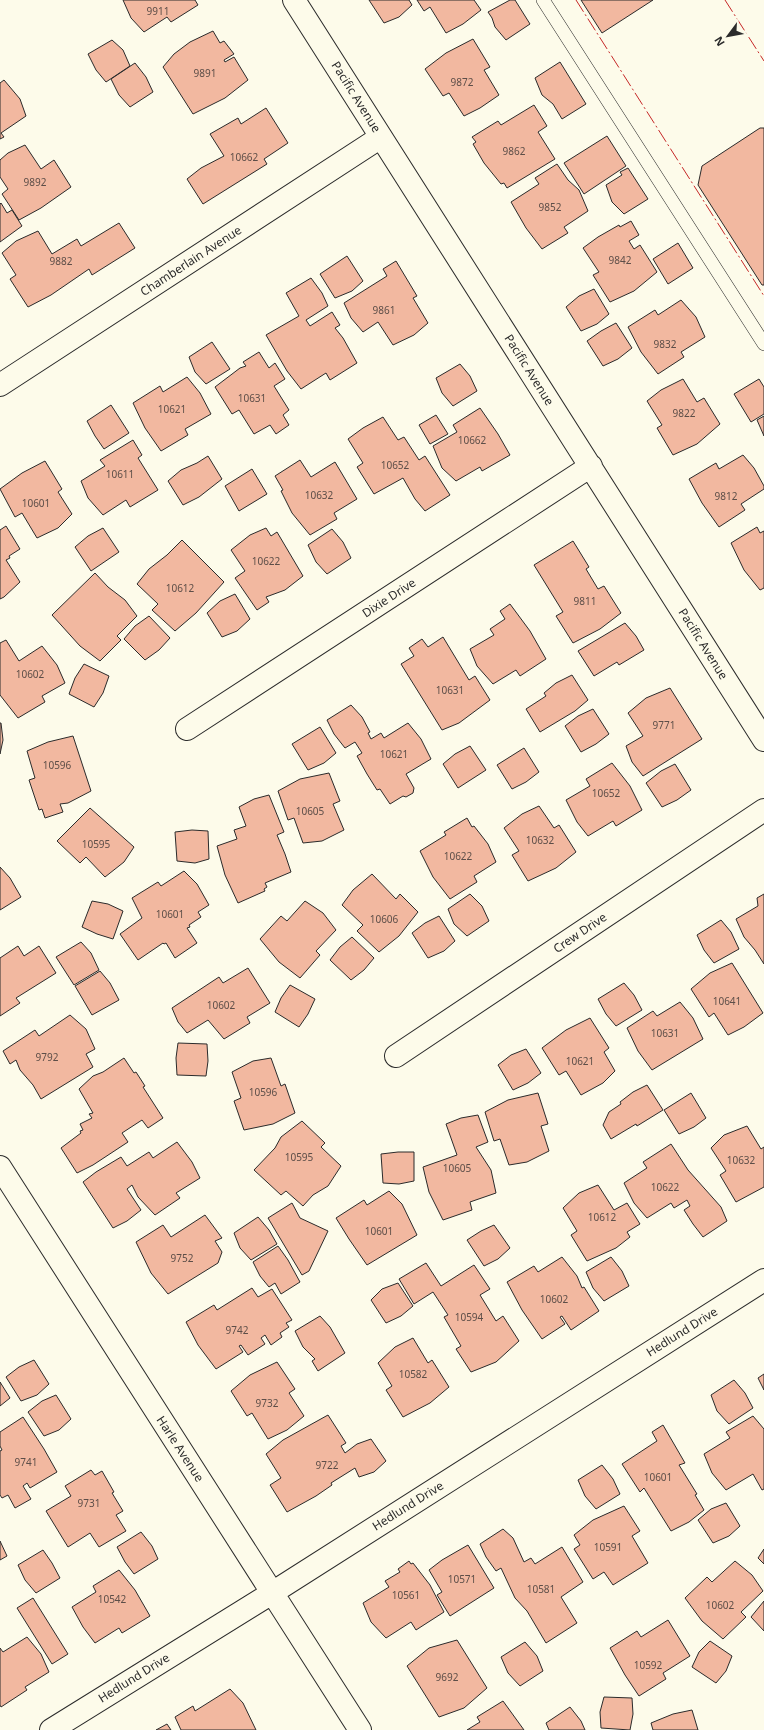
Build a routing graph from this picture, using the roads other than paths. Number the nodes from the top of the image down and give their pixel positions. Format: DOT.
graph roads {
  1 [pos="294,0"];
  2 [pos="543,0"];
  3 [pos="381,137"];
  4 [pos="764,344"];
  5 [pos="3,376"];
  6 [pos="591,466"];
  7 [pos="187,729"];
  8 [pos="764,740"];
  9 [pos="764,810"];
  10 [pos="396,1056"];
  11 [pos="0,1167"];
  12 [pos="764,1280"];
  13 [pos="272,1592"];
  14 [pos="51,1730"];
  15 [pos="360,1730"];
  1 -- 3 [label="street, Pacific Avenue"];
  2 -- 4 [label="lane"];
  3 -- 5 [label="street, Chamberlain Avenue"];
  3 -- 6 [label="street, Pacific Avenue"];
  6 -- 7 [label="street, Dixie Drive"];
  6 -- 8 [label="street, Pacific Avenue"];
  9 -- 10 [label="street, Crew Drive"];
  11 -- 13 [label="street, Harle Avenue"];
  12 -- 13 [label="street, Hedlund Drive"];
  13 -- 14 [label="street, Hedlund Drive"];
  13 -- 15 [label="street, Harle Avenue"];
}
